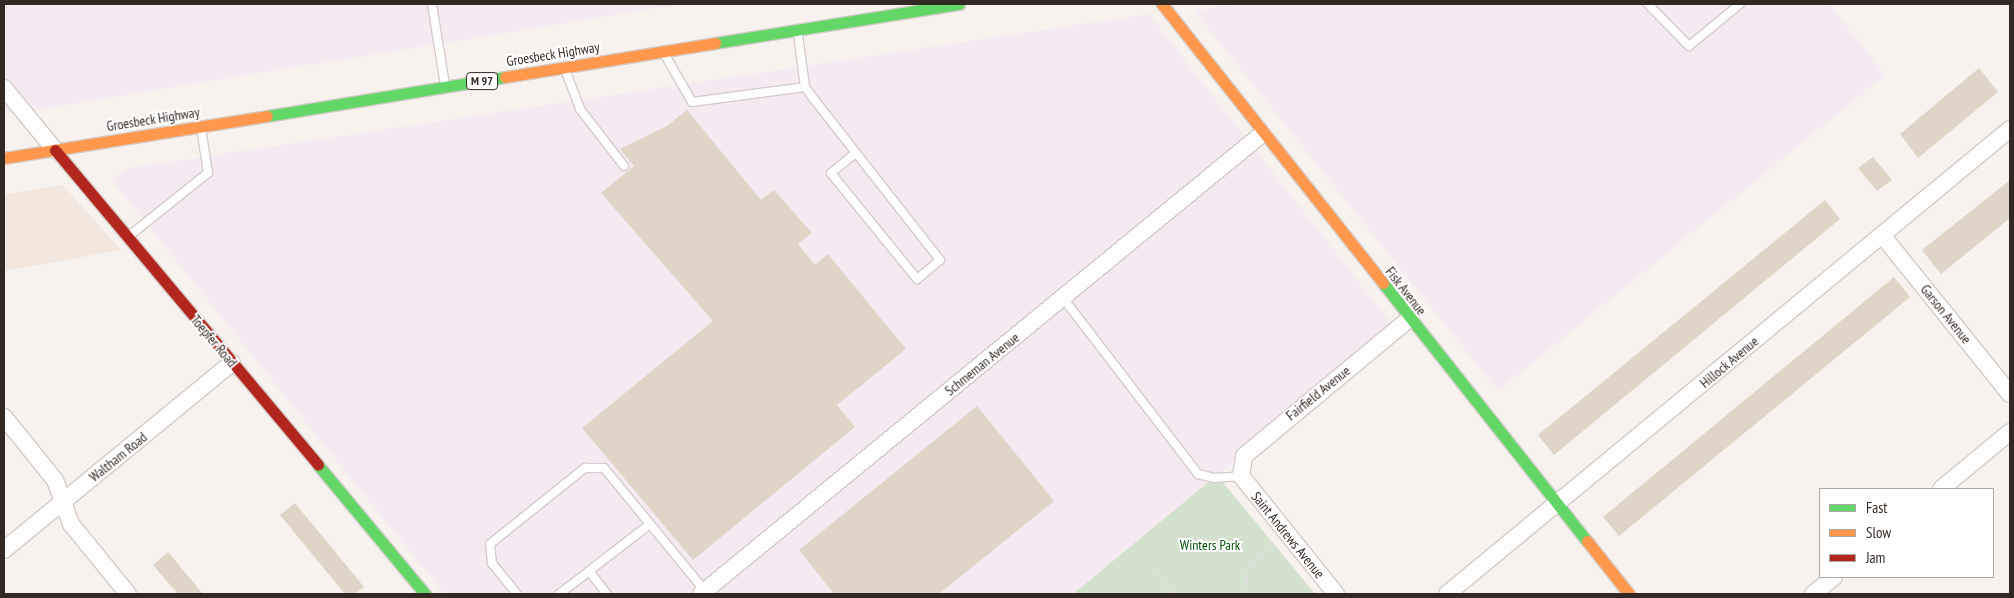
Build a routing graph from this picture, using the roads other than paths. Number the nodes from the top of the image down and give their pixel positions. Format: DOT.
graph roads {
  1 [pos="432,4"];
  2 [pos="959,4"];
  3 [pos="1162,4"];
  4 [pos="1648,4"];
  5 [pos="1740,4"];
  6 [pos="798,30"];
  7 [pos="663,52"];
  8 [pos="565,67"];
  9 [pos="446,87"];
  10 [pos="805,87"];
  11 [pos="4,88"];
  12 [pos="200,126"];
  13 [pos="2010,129"];
  14 [pos="1262,134"];
  15 [pos="55,150"];
  16 [pos="856,153"];
  17 [pos="4,158"];
  18 [pos="624,166"];
  19 [pos="1882,235"];
  20 [pos="128,238"];
  21 [pos="1063,298"];
  22 [pos="1409,319"];
  23 [pos="232,363"];
  24 [pos="2010,394"];
  25 [pos="4,417"];
  26 [pos="2010,432"];
  27 [pos="1241,476"];
  28 [pos="1941,488"];
  29 [pos="62,502"];
  30 [pos="1556,504"];
  31 [pos="650,524"];
  32 [pos="4,550"];
  33 [pos="589,571"];
  34 [pos="1833,578"];
  35 [pos="703,592"];
  36 [pos="128,594"];
  37 [pos="425,594"];
  38 [pos="517,594"];
  39 [pos="559,594"];
  40 [pos="607,594"];
  41 [pos="1336,594"];
  42 [pos="1447,594"];
  43 [pos="1629,594"];
  44 [pos="1813,594"];
  1 -- 9 [label="lane"];
  2 -- 6 [label="street, Groesbeck Highway / M 97"];
  3 -- 14 [label="street, Fisk Avenue"];
  4 -- 5 [label="lane"];
  6 -- 7 [label="street, Groesbeck Highway / M 97"];
  6 -- 10 [label="lane"];
  7 -- 8 [label="street, Groesbeck Highway / M 97"];
  7 -- 10 [label="lane"];
  8 -- 9 [label="street, Groesbeck Highway / M 97"];
  8 -- 18 [label="lane"];
  9 -- 12 [label="street, Groesbeck Highway / M 97"];
  10 -- 16 [label="lane"];
  11 -- 15 [label="street, Toepfer Road"];
  12 -- 15 [label="street, Groesbeck Highway / M 97"];
  12 -- 20 [label="lane"];
  13 -- 19 [label="street, Hillock Avenue"];
  14 -- 21 [label="street, Schmeman Avenue"];
  14 -- 22 [label="street, Fisk Avenue"];
  15 -- 17 [label="street, Groesbeck Highway / M 97"];
  15 -- 20 [label="street, Toepfer Road"];
  16 -- 16 [label="lane"];
  19 -- 24 [label="street, Garson Avenue"];
  19 -- 30 [label="street, Hillock Avenue"];
  20 -- 23 [label="street, Toepfer Road"];
  21 -- 27 [label="lane"];
  21 -- 35 [label="street, Schmeman Avenue"];
  22 -- 27 [label="street, Fairfield Avenue"];
  22 -- 30 [label="street, Fisk Avenue"];
  23 -- 29 [label="street, Waltham Road"];
  23 -- 37 [label="street, Toepfer Road"];
  25 -- 29 [label="street"];
  26 -- 28 [label="street"];
  27 -- 41 [label="street, Saint Andrews Avenue"];
  29 -- 32 [label="street, Waltham Road"];
  29 -- 36 [label="street"];
  30 -- 42 [label="street, Hillock Avenue"];
  30 -- 43 [label="street, Fisk Avenue"];
  31 -- 33 [label="lane"];
  31 -- 35 [label="lane"];
  31 -- 38 [label="lane"];
  33 -- 39 [label="lane"];
  33 -- 40 [label="lane"];
  34 -- 44 [label="street"];
}
